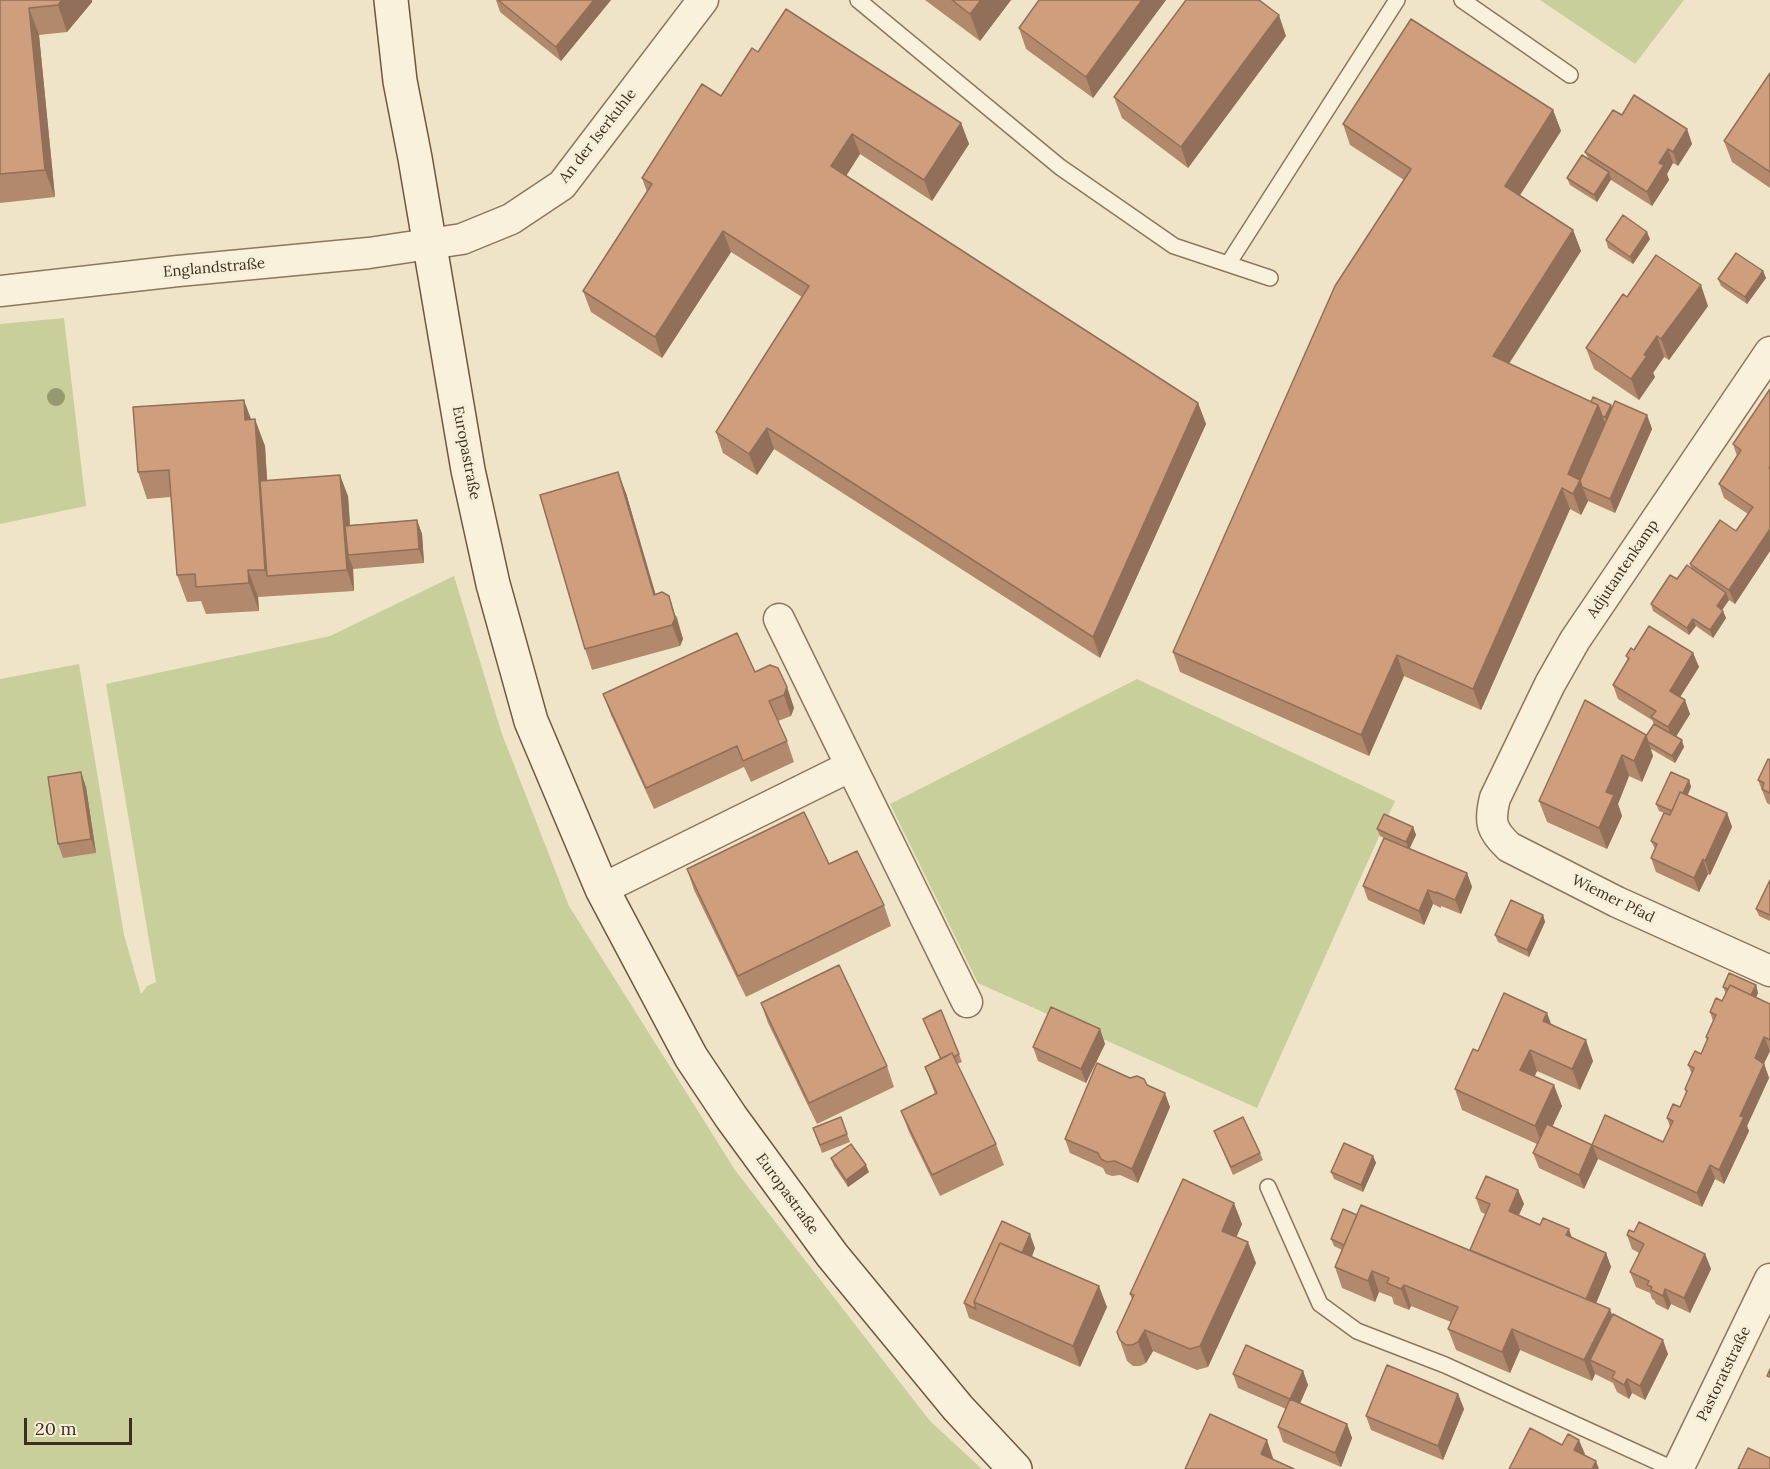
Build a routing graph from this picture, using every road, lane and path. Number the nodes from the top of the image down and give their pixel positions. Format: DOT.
graph roads {
  1 [pos="391,0"];
  2 [pos="703,0"];
  3 [pos="858,0"];
  4 [pos="1397,0"];
  5 [pos="1462,0"];
  6 [pos="1570,75"];
  7 [pos="429,244"];
  8 [pos="1228,264"];
  9 [pos="1270,278"];
  10 [pos="0,291"];
  11 [pos="1770,352"];
  12 [pos="779,619"];
  13 [pos="851,766"];
  14 [pos="1495,798"];
  15 [pos="602,889"];
  16 [pos="1770,971"];
  17 [pos="967,1002"];
  18 [pos="1268,1187"];
  19 [pos="1770,1279"];
  20 [pos="1015,1469"];
  21 [pos="1673,1469"];
  22 [pos="1678,1469"];
  1 -- 7 [label="street, Europastraße"];
  2 -- 7 [label="street, An der Iserkuhle"];
  3 -- 8 [label="lane"];
  4 -- 8 [label="lane"];
  5 -- 6 [label="lane"];
  7 -- 10 [label="street, Englandstraße"];
  7 -- 15 [label="street, Europastraße"];
  8 -- 9 [label="lane"];
  11 -- 14 [label="street, Adjutantenkamp"];
  12 -- 13 [label="street"];
  13 -- 15 [label="street"];
  13 -- 17 [label="street"];
  14 -- 16 [label="street, Wiemer Pfad"];
  15 -- 20 [label="street, Europastraße"];
  18 -- 21 [label="lane"];
  19 -- 22 [label="street, Pastoratstraße"];
}
